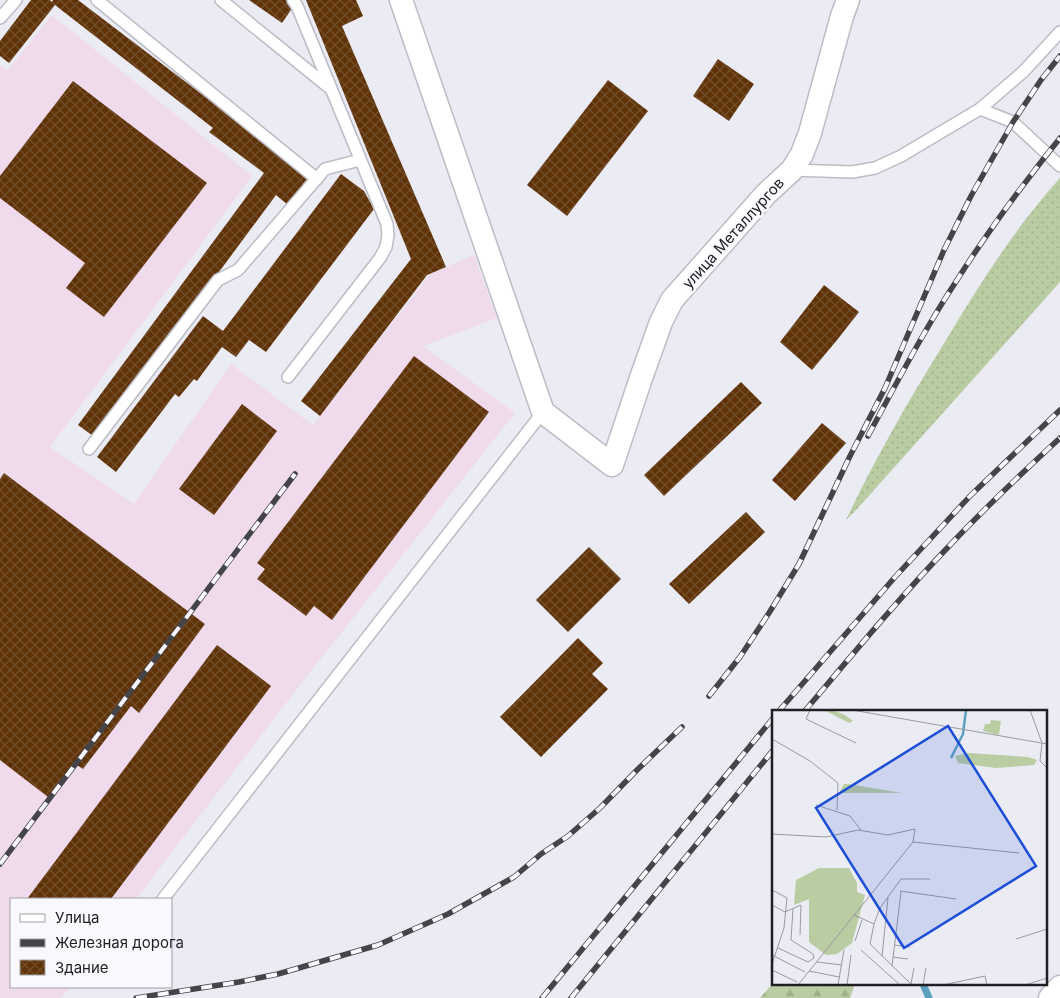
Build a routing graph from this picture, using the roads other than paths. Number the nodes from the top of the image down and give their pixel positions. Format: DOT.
graph roads {
  1 [pos="16,0"];
  2 [pos="97,0"];
  3 [pos="221,0"];
  4 [pos="293,0"];
  5 [pos="401,0"];
  6 [pos="848,0"];
  7 [pos="0,18"];
  8 [pos="1060,32"];
  9 [pos="332,90"];
  10 [pos="980,109"];
  11 [pos="360,160"];
  12 [pos="1060,166"];
  13 [pos="792,170"];
  14 [pos="317,179"];
  15 [pos="288,377"];
  16 [pos="543,412"];
  17 [pos="89,449"];
  18 [pos="164,898"];
  19 [pos="1060,987"];
  20 [pos="1050,998"];
  1 -- 7 [label="lane"];
  2 -- 14 [label="lane"];
  3 -- 9 [label="lane"];
  4 -- 9 [label="lane"];
  5 -- 16 [label="street"];
  6 -- 13 [label="street, улица Металлургов"];
  8 -- 10 [label="lane"];
  9 -- 11 [label="lane"];
  10 -- 12 [label="lane"];
  10 -- 13 [label="lane"];
  11 -- 14 [label="lane"];
  11 -- 15 [label="lane"];
  13 -- 16 [label="street, улица Металлургов"];
  14 -- 17 [label="lane"];
  16 -- 18 [label="lane"];
  19 -- 20 [label="street"];
}
